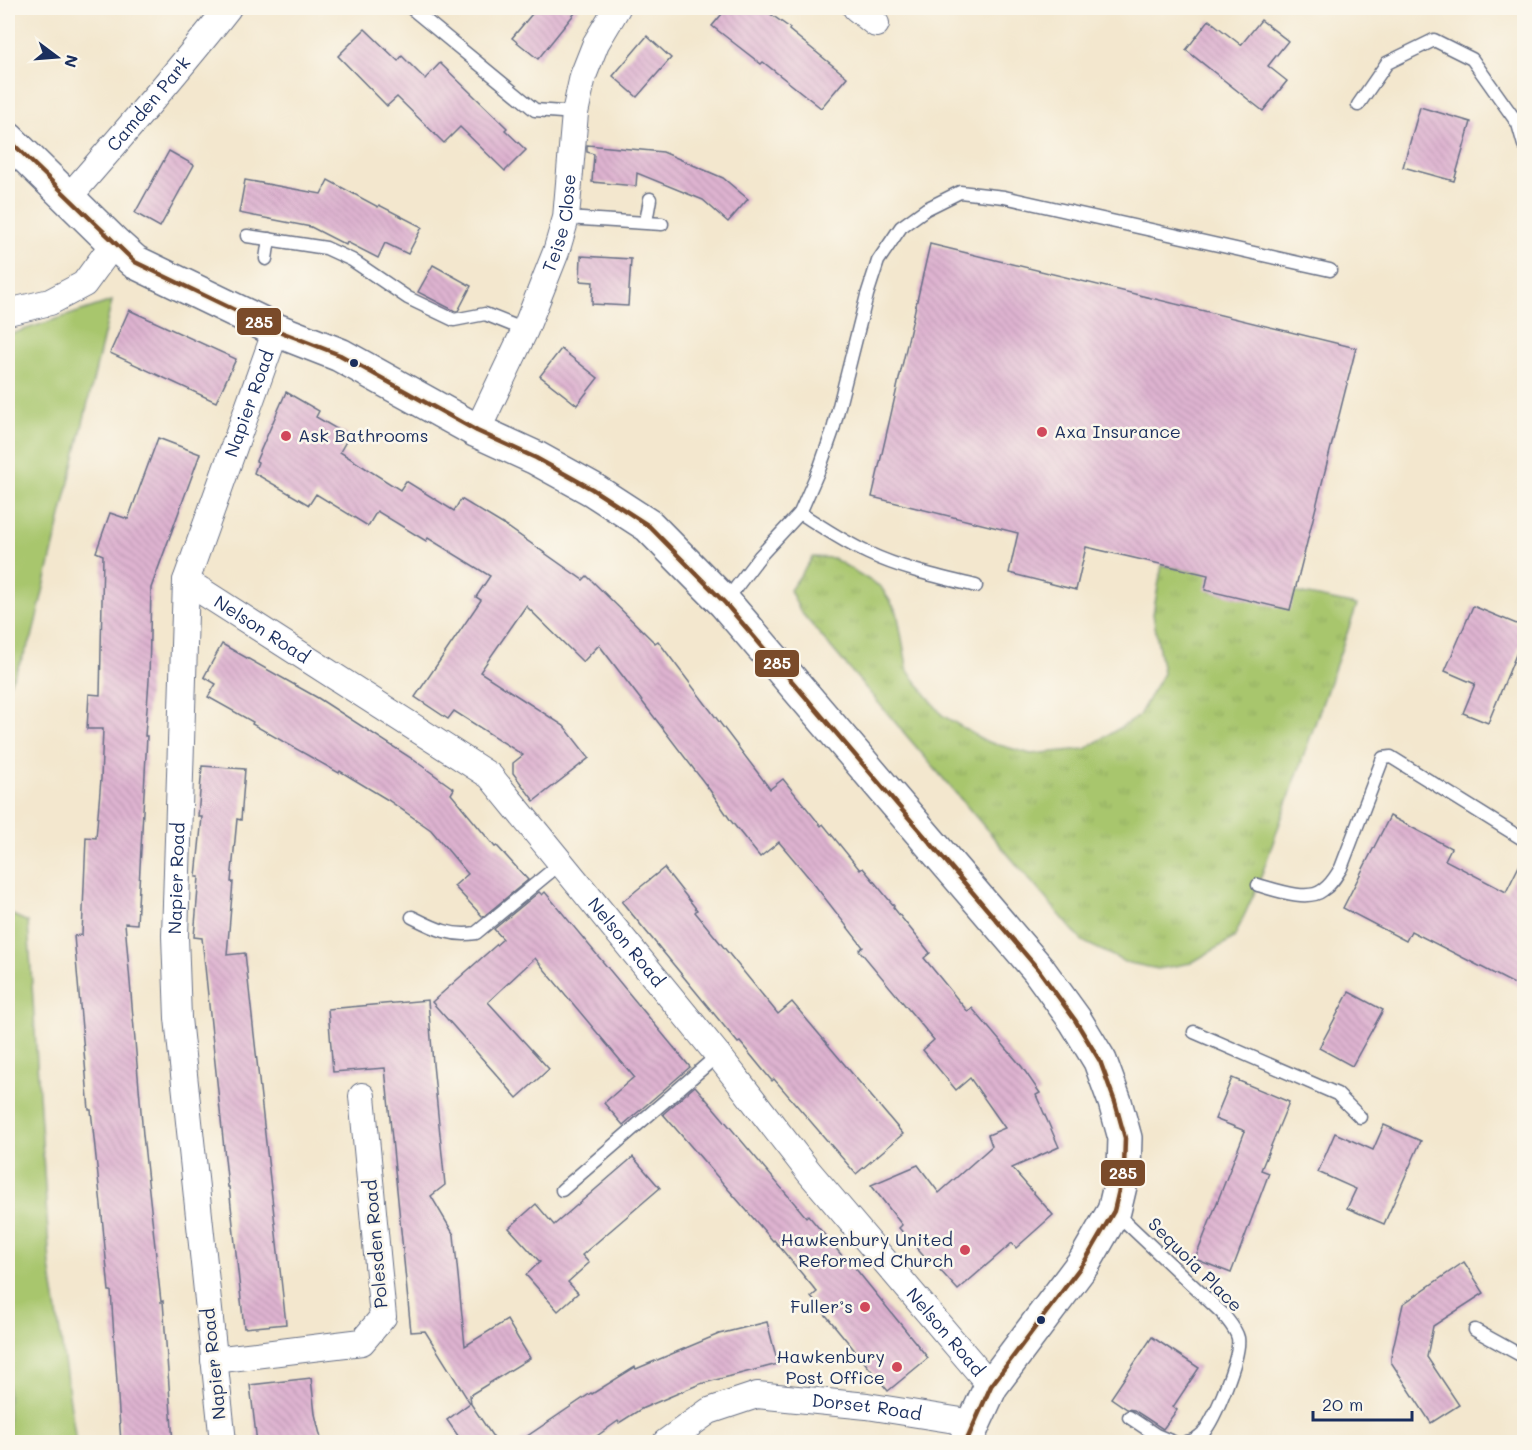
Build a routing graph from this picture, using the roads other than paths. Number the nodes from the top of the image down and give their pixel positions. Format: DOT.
graph roads {
  1 [pos="228,8"];
  2 [pos="411,8"];
  3 [pos="617,8"];
  4 [pos="856,8"];
  5 [pos="876,24"];
  6 [pos="1358,105"];
  7 [pos="575,113"];
  8 [pos="8,139"];
  9 [pos="1524,145"];
  10 [pos="68,198"];
  11 [pos="650,199"];
  12 [pos="566,218"];
  13 [pos="646,222"];
  14 [pos="662,224"];
  15 [pos="247,236"];
  16 [pos="269,239"];
  17 [pos="114,243"];
  18 [pos="266,259"];
  19 [pos="1330,270"];
  20 [pos="8,312"];
  21 [pos="276,330"];
  22 [pos="525,330"];
  23 [pos="477,431"];
  24 [pos="800,513"];
  25 [pos="186,581"];
  26 [pos="975,586"];
  27 [pos="724,603"];
  28 [pos="1524,840"];
  29 [pos="561,863"];
  30 [pos="1258,885"];
  31 [pos="411,917"];
  32 [pos="1194,1032"];
  33 [pos="718,1055"];
  34 [pos="362,1096"];
  35 [pos="1360,1117"];
  36 [pos="562,1190"];
  37 [pos="1114,1211"];
  38 [pos="1475,1330"];
  39 [pos="1524,1358"];
  40 [pos="214,1360"];
  41 [pos="992,1386"];
  42 [pos="1129,1417"];
  43 [pos="970,1433"];
  44 [pos="223,1443"];
  45 [pos="666,1443"];
  46 [pos="1173,1443"];
  47 [pos="1187,1443"];
  1 -- 10 [label="street, Camden Park"];
  2 -- 7 [label="lane"];
  3 -- 7 [label="street, Teise Close"];
  4 -- 5 [label="street"];
  6 -- 9 [label="lane"];
  7 -- 12 [label="street, Teise Close"];
  8 -- 10 [label="street"];
  10 -- 17 [label="street"];
  11 -- 13 [label="lane"];
  12 -- 13 [label="lane"];
  12 -- 22 [label="street, Teise Close"];
  13 -- 14 [label="lane"];
  15 -- 16 [label="lane"];
  16 -- 18 [label="lane"];
  16 -- 22 [label="lane"];
  17 -- 20 [label="street"];
  17 -- 21 [label="street"];
  19 -- 24 [label="lane"];
  21 -- 23 [label="street"];
  21 -- 25 [label="street, Napier Road"];
  22 -- 23 [label="street, Teise Close"];
  23 -- 27 [label="street"];
  24 -- 26 [label="lane"];
  24 -- 27 [label="lane"];
  25 -- 29 [label="street, Nelson Road"];
  25 -- 40 [label="street, Napier Road"];
  27 -- 37 [label="street"];
  28 -- 30 [label="lane"];
  29 -- 31 [label="lane"];
  29 -- 33 [label="street, Nelson Road"];
  32 -- 35 [label="lane"];
  33 -- 36 [label="lane"];
  33 -- 41 [label="street, Nelson Road"];
  34 -- 40 [label="street, Polesden Road"];
  37 -- 41 [label="street"];
  37 -- 47 [label="lane, Sequoia Place"];
  38 -- 39 [label="lane"];
  40 -- 44 [label="street, Napier Road"];
  41 -- 43 [label="street"];
  42 -- 46 [label="lane"];
  43 -- 45 [label="street, Dorset Road"];
}
